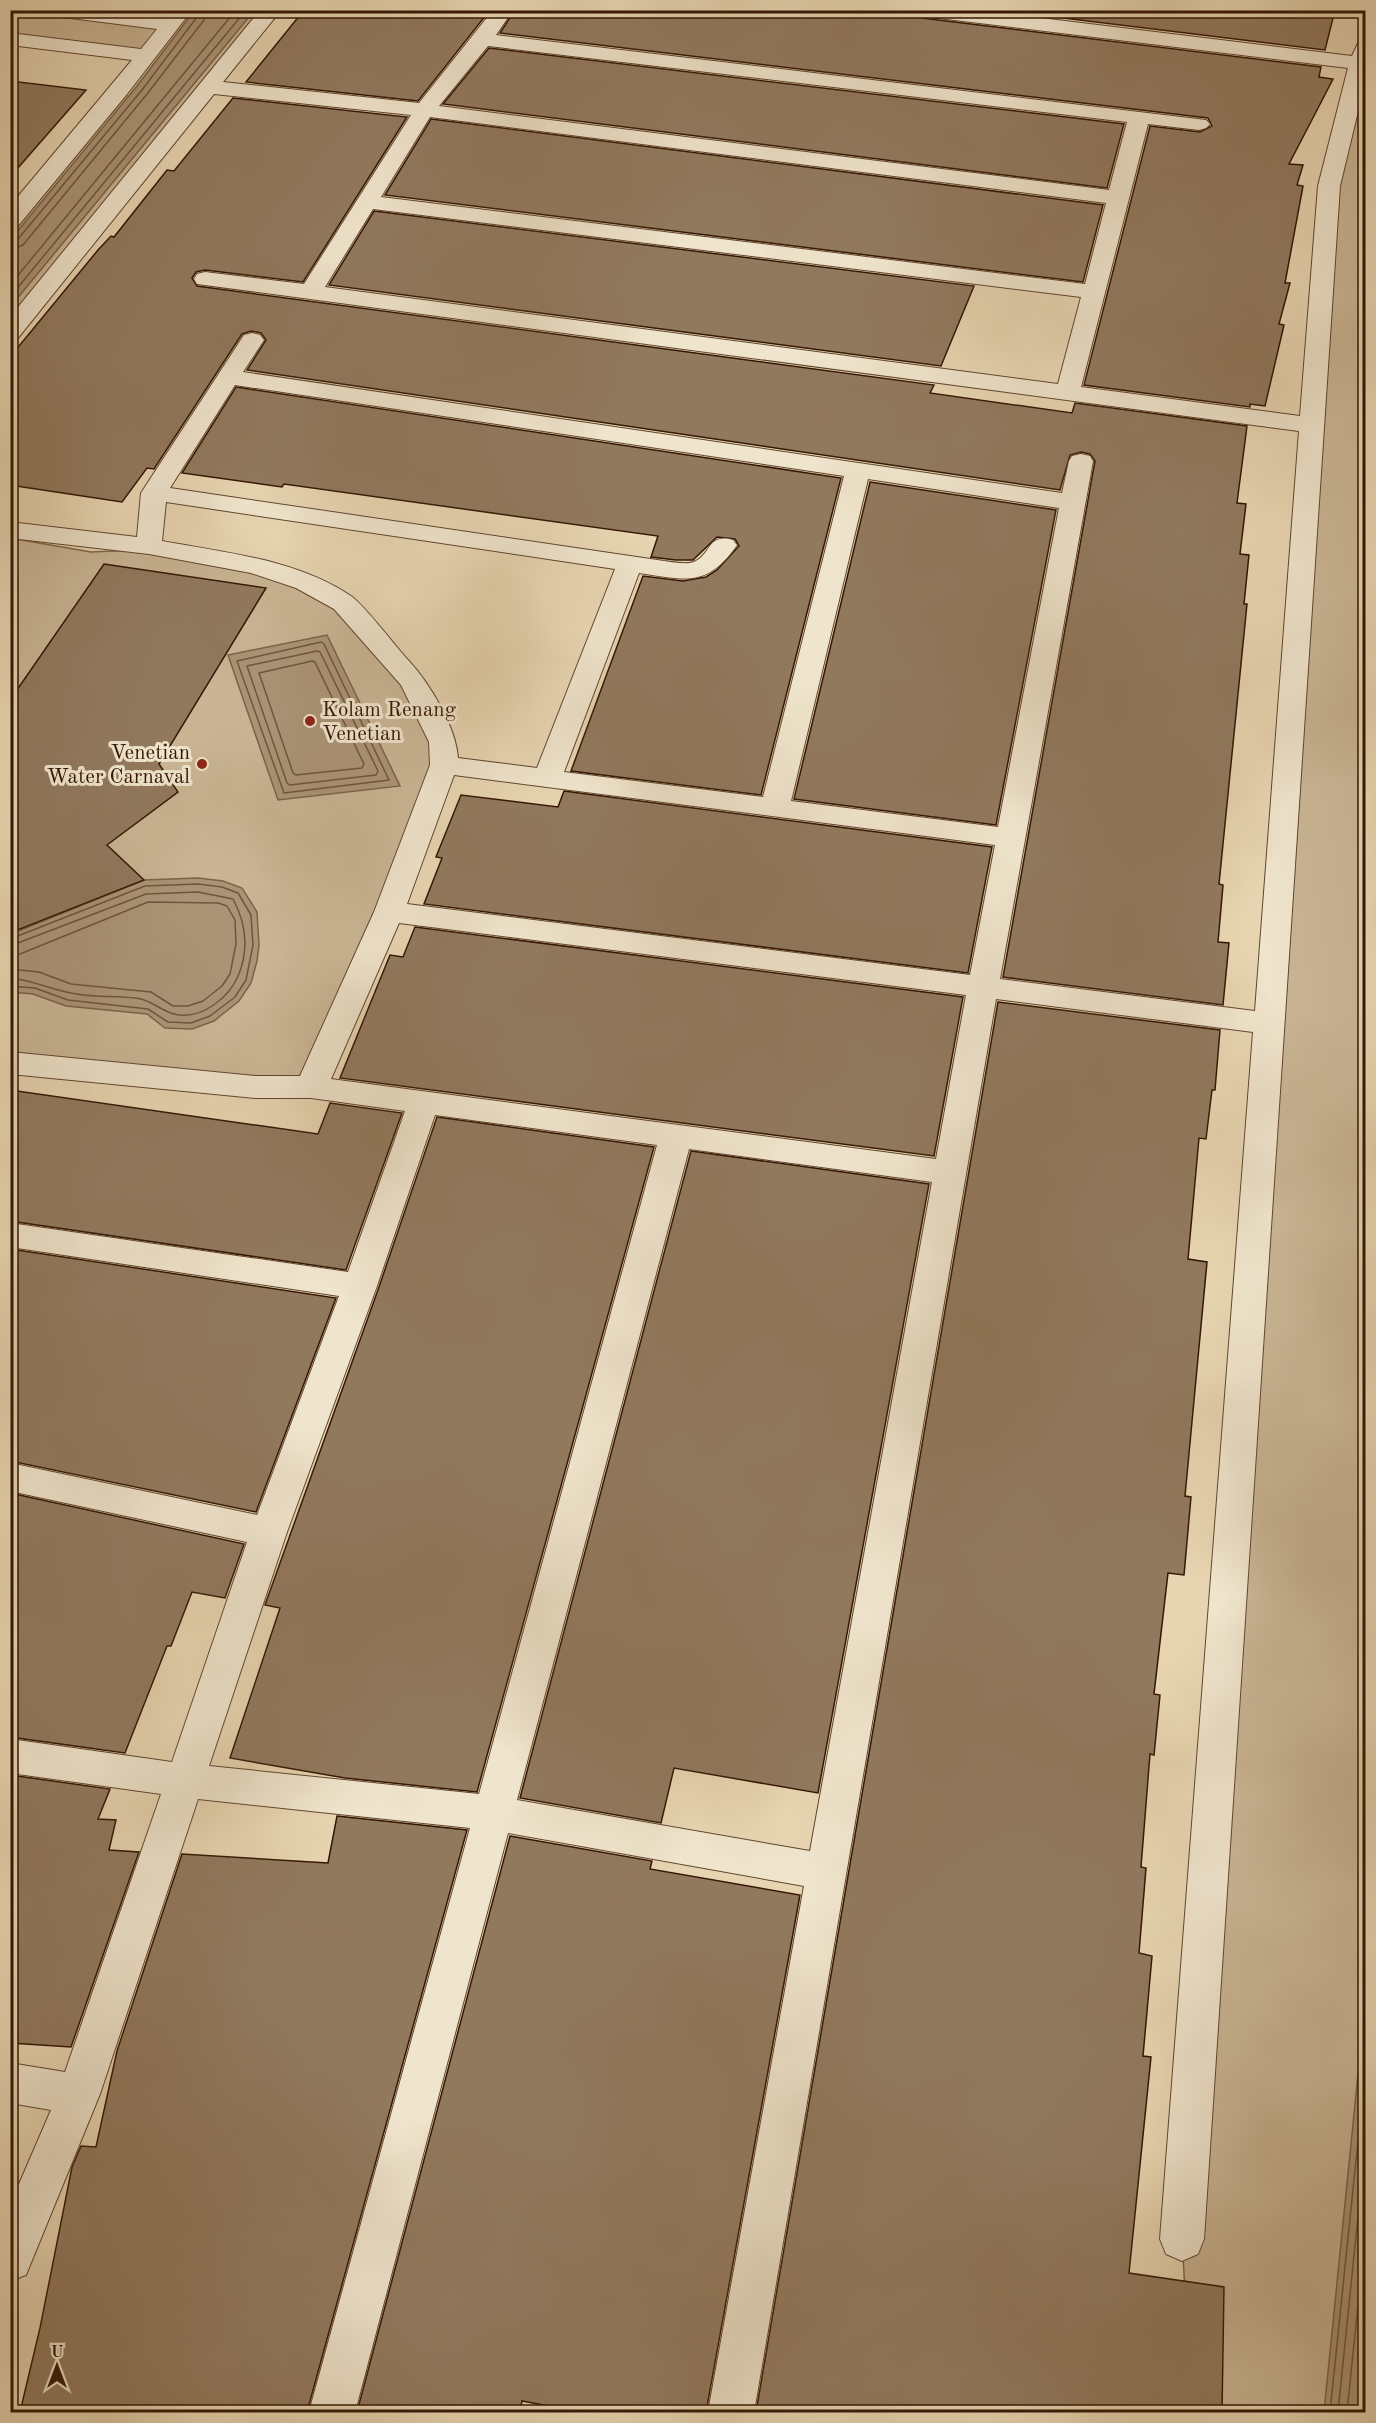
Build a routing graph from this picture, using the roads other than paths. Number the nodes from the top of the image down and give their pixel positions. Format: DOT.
graph roads {
  1 [pos="55,10"];
  2 [pos="271,10"];
  3 [pos="922,10"];
  4 [pos="503,11"];
  5 [pos="176,18"];
  6 [pos="10,39"];
  7 [pos="483,39"];
  8 [pos="1362,54"];
  9 [pos="146,56"];
  10 [pos="209,87"];
  11 [pos="424,110"];
  12 [pos="1139,117"];
  13 [pos="1200,124"];
  14 [pos="1117,198"];
  15 [pos="367,202"];
  16 [pos="10,221"];
  17 [pos="206,279"];
  18 [pos="310,292"];
  19 [pos="1094,292"];
  20 [pos="10,333"];
  21 [pos="252,340"];
  22 [pos="228,377"];
  23 [pos="1068,393"];
  24 [pos="1311,425"];
  25 [pos="1081,461"];
  26 [pos="858,471"];
  27 [pos="154,493"];
  28 [pos="1073,502"];
  29 [pos="10,530"];
  30 [pos="724,545"];
  31 [pos="149,546"];
  32 [pos="630,563"];
  33 [pos="444,765"];
  34 [pos="548,777"];
  35 [pos="775,807"];
  36 [pos="1011,838"];
  37 [pos="390,912"];
  38 [pos="983,987"];
  39 [pos="1269,1023"];
  40 [pos="10,1063"];
  41 [pos="310,1087"];
  42 [pos="424,1101"];
  43 [pos="676,1136"];
  44 [pos="950,1173"];
  45 [pos="10,1235"];
  46 [pos="360,1286"];
  47 [pos="10,1477"];
  48 [pos="269,1532"];
  49 [pos="10,1756"];
  50 [pos="186,1781"];
  51 [pos="493,1813"];
  52 [pos="826,1872"];
  53 [pos="10,2083"];
  54 [pos="79,2094"];
  55 [pos="1182,2239"];
  56 [pos="10,2259"];
  57 [pos="332,2412"];
  58 [pos="731,2412"];
  1 -- 5 [label="street"];
  2 -- 10 [label="street"];
  3 -- 8 [label="street"];
  4 -- 7 [label="street"];
  5 -- 9 [label="street"];
  6 -- 9 [label="street"];
  7 -- 11 [label="street"];
  7 -- 12 [label="street"];
  8 -- 24 [label="street"];
  9 -- 16 [label="street"];
  10 -- 11 [label="street"];
  10 -- 20 [label="street"];
  11 -- 14 [label="street"];
  11 -- 15 [label="street"];
  12 -- 13 [label="street"];
  12 -- 14 [label="street"];
  14 -- 19 [label="street"];
  15 -- 18 [label="street"];
  15 -- 19 [label="street"];
  17 -- 18 [label="street"];
  18 -- 23 [label="street"];
  19 -- 23 [label="street"];
  21 -- 22 [label="street"];
  22 -- 26 [label="street"];
  22 -- 27 [label="street"];
  23 -- 24 [label="street"];
  24 -- 39 [label="street"];
  25 -- 28 [label="street"];
  26 -- 28 [label="street"];
  26 -- 35 [label="street"];
  27 -- 31 [label="street"];
  27 -- 32 [label="street"];
  28 -- 36 [label="street"];
  29 -- 31 [label="street"];
  30 -- 32 [label="street"];
  31 -- 33 [label="street"];
  32 -- 34 [label="street"];
  33 -- 34 [label="street"];
  33 -- 37 [label="street"];
  34 -- 35 [label="street"];
  35 -- 36 [label="street"];
  36 -- 38 [label="street"];
  37 -- 38 [label="street"];
  37 -- 41 [label="street"];
  38 -- 39 [label="street"];
  38 -- 44 [label="street"];
  39 -- 55 [label="street"];
  40 -- 41 [label="street"];
  41 -- 42 [label="street"];
  42 -- 43 [label="street"];
  42 -- 46 [label="street"];
  43 -- 44 [label="street"];
  43 -- 51 [label="street"];
  44 -- 52 [label="street"];
  45 -- 46 [label="street"];
  46 -- 48 [label="street"];
  47 -- 48 [label="street"];
  48 -- 50 [label="street"];
  49 -- 50 [label="street"];
  50 -- 51 [label="street"];
  50 -- 54 [label="street"];
  51 -- 52 [label="street"];
  51 -- 57 [label="street"];
  52 -- 58 [label="street"];
  53 -- 54 [label="street"];
  54 -- 56 [label="street"];
}
